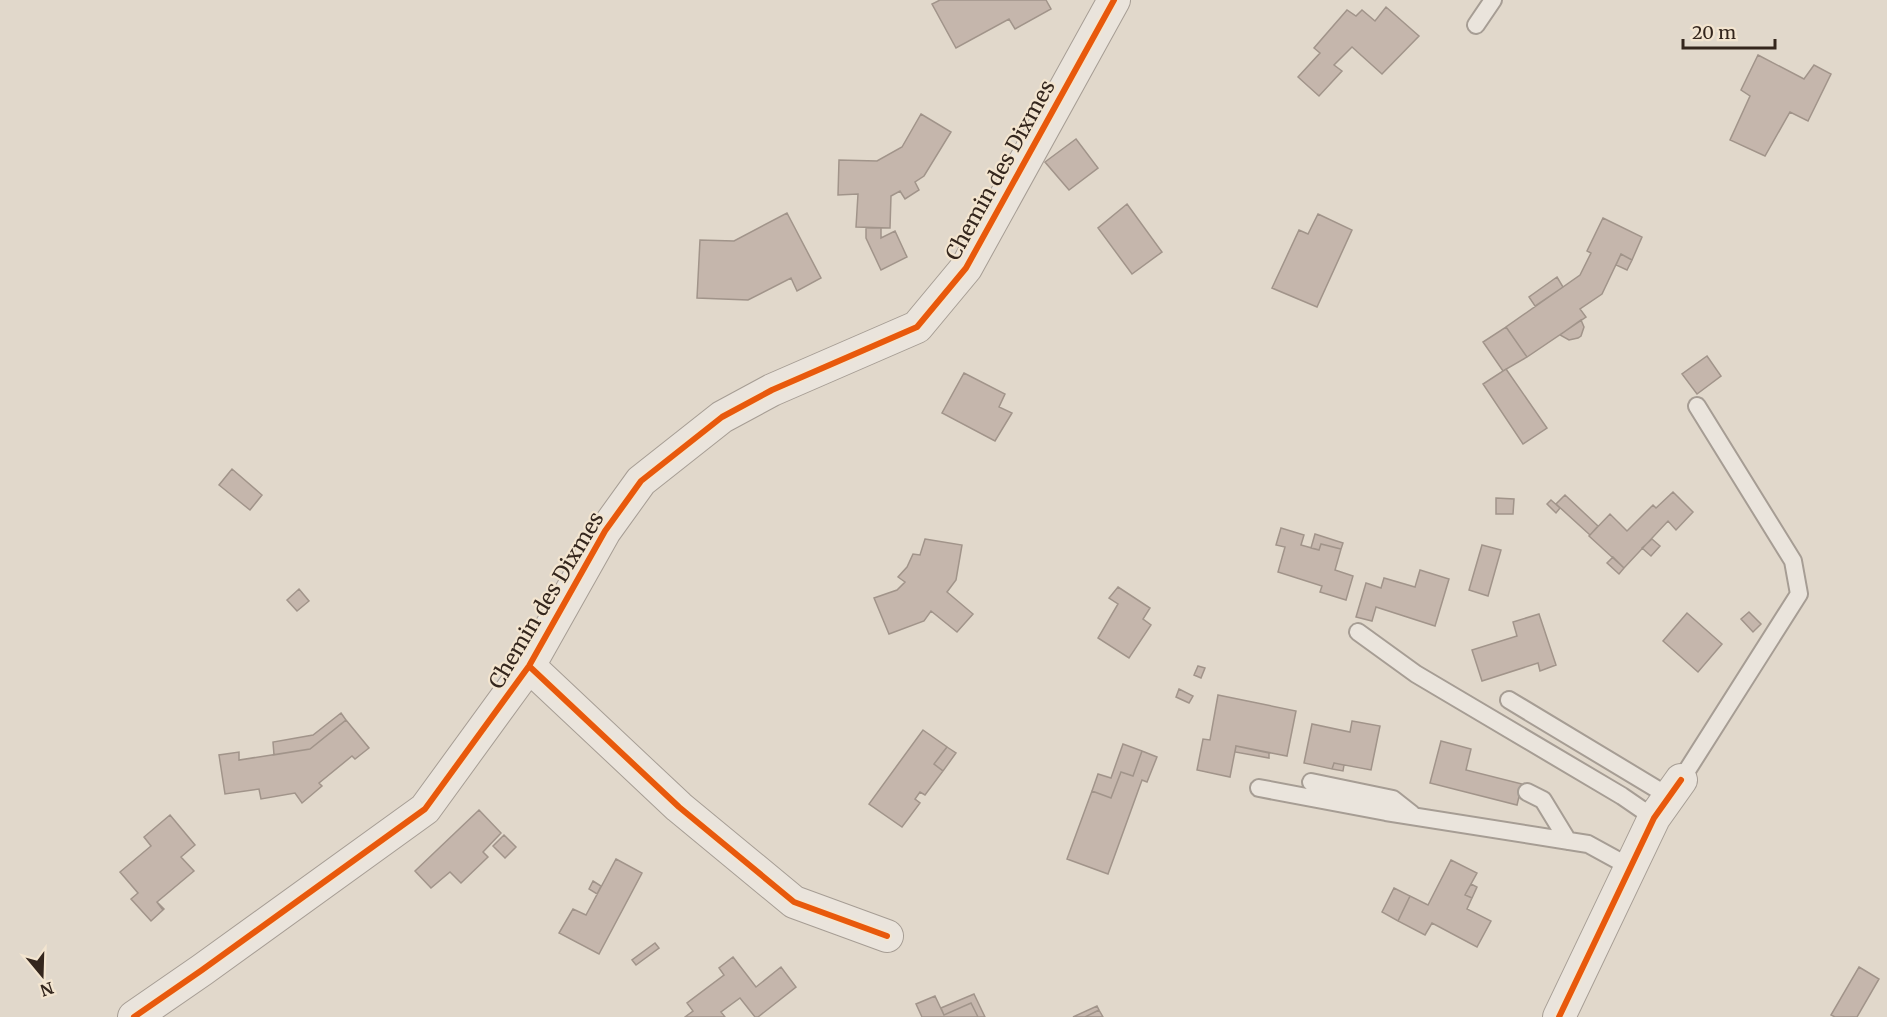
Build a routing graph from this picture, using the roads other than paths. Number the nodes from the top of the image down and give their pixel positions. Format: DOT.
graph roads {
  1 [pos="1114,0"];
  2 [pos="1492,0"];
  3 [pos="1476,25"];
  4 [pos="1697,406"];
  5 [pos="1358,632"];
  6 [pos="530,666"];
  7 [pos="1509,700"];
  8 [pos="1311,783"];
  9 [pos="1259,788"];
  10 [pos="1527,792"];
  11 [pos="1668,799"];
  12 [pos="1416,816"];
  13 [pos="1568,841"];
  14 [pos="1630,867"];
  15 [pos="887,936"];
  16 [pos="134,1017"];
  17 [pos="1558,1017"];
  1 -- 6 [label="street, Chemin des Dixmes"];
  2 -- 3 [label="lane"];
  4 -- 11 [label="lane"];
  5 -- 11 [label="lane"];
  6 -- 15 [label="street"];
  6 -- 16 [label="street, Chemin des Dixmes"];
  7 -- 11 [label="lane"];
  8 -- 12 [label="lane"];
  9 -- 12 [label="lane"];
  10 -- 13 [label="lane"];
  11 -- 14 [label="street"];
  12 -- 13 [label="lane"];
  13 -- 14 [label="lane"];
  14 -- 17 [label="street"];
}
